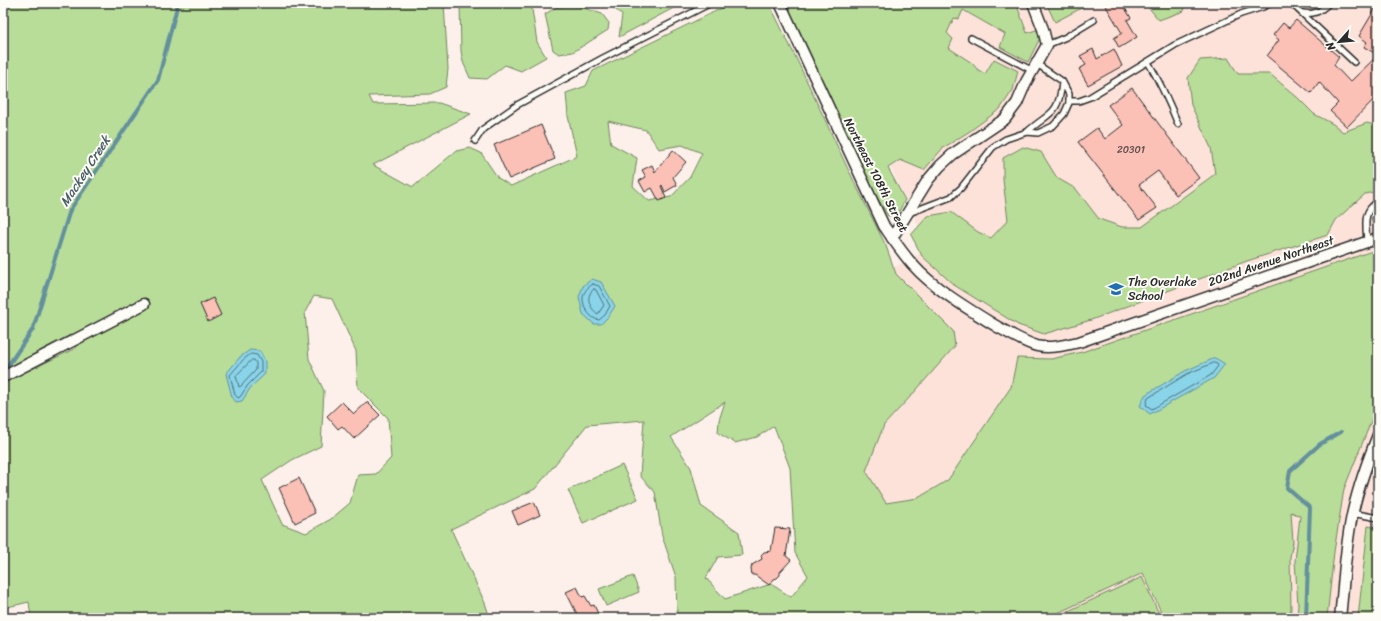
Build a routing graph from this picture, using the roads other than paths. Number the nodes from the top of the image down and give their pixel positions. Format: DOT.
graph roads {
  1 [pos="711,3"];
  2 [pos="780,3"];
  3 [pos="1033,3"];
  4 [pos="1271,3"];
  5 [pos="1291,3"];
  6 [pos="1329,3"];
  7 [pos="1302,12"];
  8 [pos="1094,20"];
  9 [pos="971,38"];
  10 [pos="1047,45"];
  11 [pos="1148,62"];
  12 [pos="1354,62"];
  13 [pos="1035,67"];
  14 [pos="1062,81"];
  15 [pos="1069,101"];
  16 [pos="1178,124"];
  17 [pos="1027,132"];
  18 [pos="475,141"];
  19 [pos="1378,202"];
  20 [pos="908,213"];
  21 [pos="892,238"];
  22 [pos="1378,238"];
  23 [pos="1367,242"];
  24 [pos="144,304"];
  25 [pos="1060,346"];
  26 [pos="3,377"];
  27 [pos="1378,435"];
  28 [pos="1352,513"];
  29 [pos="1378,518"];
  30 [pos="640,618"];
  31 [pos="651,618"];
  32 [pos="1340,618"];
  1 -- 18 [label="lane"];
  2 -- 21 [label="street, Northeast 108th Street"];
  3 -- 10 [label="street"];
  4 -- 11 [label="lane"];
  5 -- 7 [label="lane"];
  6 -- 7 [label="lane"];
  7 -- 12 [label="lane"];
  8 -- 10 [label="lane"];
  9 -- 13 [label="lane"];
  10 -- 13 [label="street"];
  11 -- 15 [label="lane"];
  11 -- 16 [label="lane"];
  13 -- 14 [label="lane"];
  13 -- 20 [label="street"];
  14 -- 15 [label="lane"];
  14 -- 17 [label="lane"];
  15 -- 17 [label="lane"];
  17 -- 20 [label="lane"];
  19 -- 23 [label="lane"];
  20 -- 21 [label="street"];
  21 -- 25 [label="street, Northeast 108th Street"];
  22 -- 23 [label="street, 202nd Avenue Northeast"];
  23 -- 25 [label="street, 202nd Avenue Northeast"];
  24 -- 26 [label="street"];
  27 -- 28 [label="street"];
  28 -- 29 [label="lane"];
  28 -- 32 [label="street"];
  30 -- 31 [label="lane"];
}
